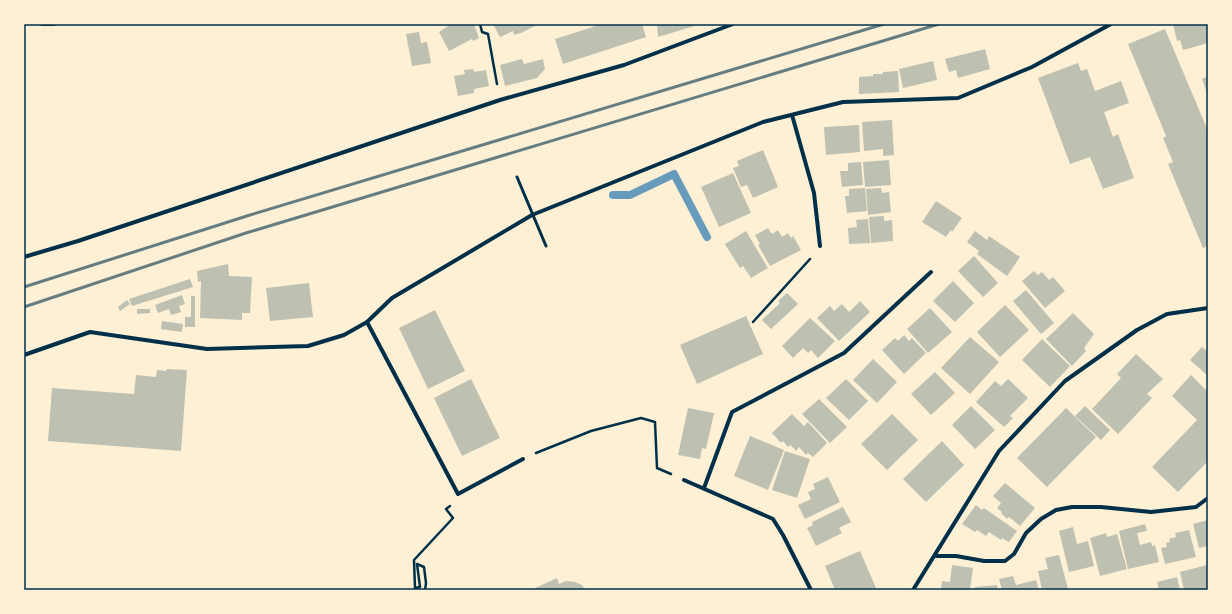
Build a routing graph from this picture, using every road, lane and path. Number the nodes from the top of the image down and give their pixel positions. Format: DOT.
graph roads {
  1 [pos="42,24"];
  2 [pos="54,24"];
  3 [pos="480,24"];
  4 [pos="733,24"];
  5 [pos="1112,24"];
  6 [pos="721,26"];
  7 [pos="500,100"];
  8 [pos="792,115"];
  9 [pos="517,177"];
  10 [pos="532,215"];
  11 [pos="546,246"];
  12 [pos="820,246"];
  13 [pos="24,257"];
  14 [pos="813,258"];
  15 [pos="931,272"];
  16 [pos="1208,308"];
  17 [pos="367,322"];
  18 [pos="753,322"];
  19 [pos="24,355"];
  20 [pos="523,459"];
  21 [pos="684,480"];
  22 [pos="704,488"];
  23 [pos="1208,498"];
  24 [pos="446,509"];
  25 [pos="934,556"];
  26 [pos="425,590"];
  27 [pos="811,590"];
  28 [pos="913,590"];
  1 -- 2 [label="street"];
  3 -- 7 [label="path"];
  4 -- 6 [label="street"];
  5 -- 8 [label="street"];
  6 -- 7 [label="street"];
  7 -- 13 [label="street"];
  8 -- 10 [label="street"];
  8 -- 12 [label="street"];
  9 -- 10 [label="lane"];
  10 -- 11 [label="lane"];
  10 -- 17 [label="street"];
  14 -- 18 [label="path"];
  15 -- 22 [label="street"];
  16 -- 25 [label="street"];
  17 -- 19 [label="street"];
  17 -- 20 [label="street"];
  20 -- 21 [label="path"];
  21 -- 22 [label="street"];
  22 -- 27 [label="street"];
  23 -- 25 [label="street"];
  24 -- 26 [label="path"];
  25 -- 28 [label="street"];
}
